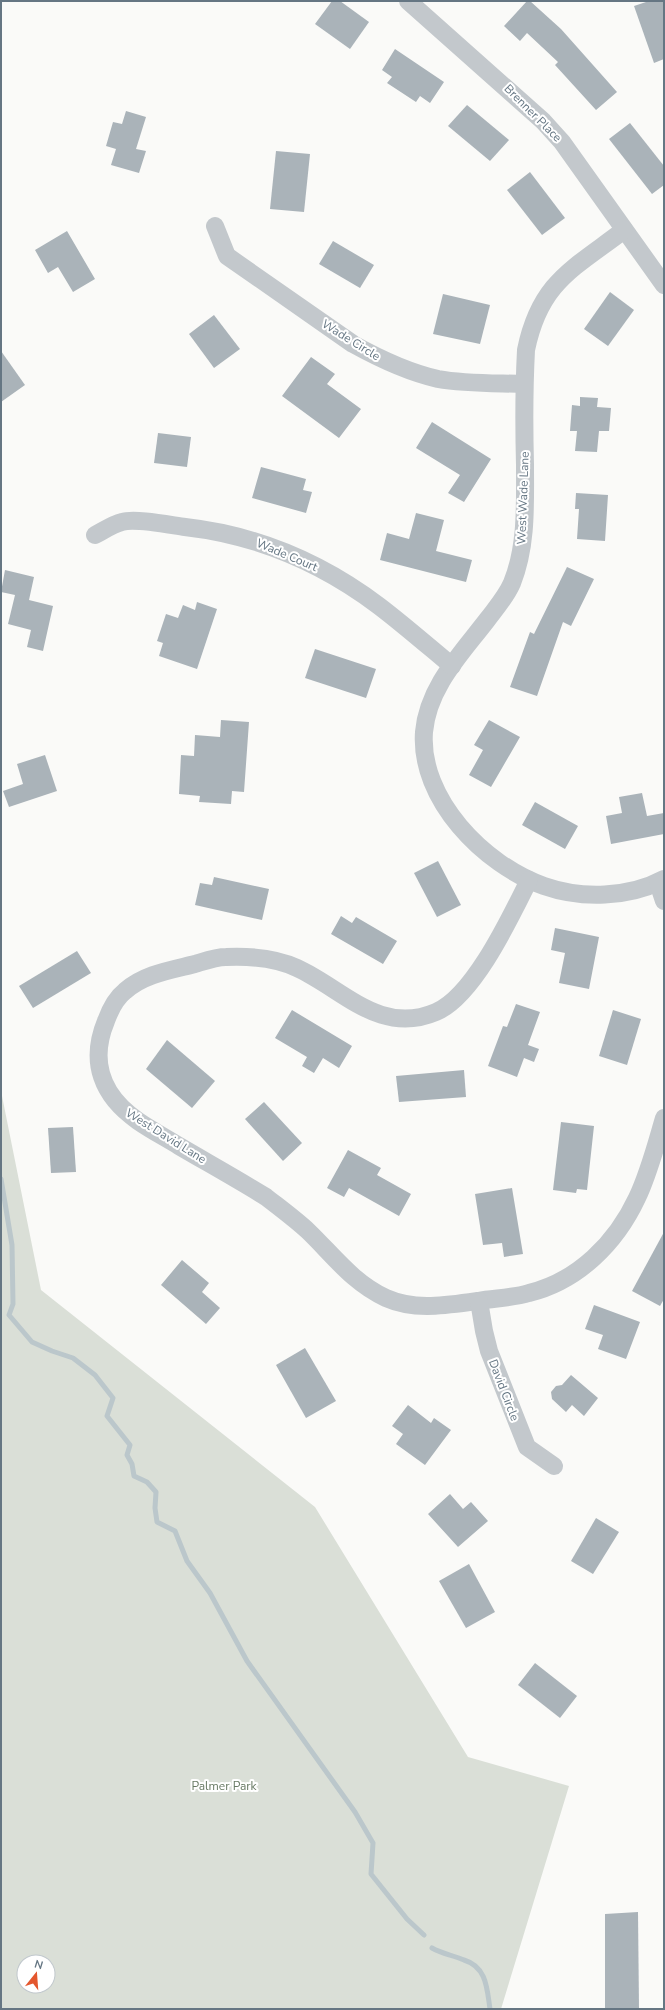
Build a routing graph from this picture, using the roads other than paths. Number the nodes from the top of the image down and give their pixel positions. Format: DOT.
graph roads {
  1 [pos="408,1"];
  2 [pos="215,226"];
  3 [pos="624,230"];
  4 [pos="664,284"];
  5 [pos="524,384"];
  6 [pos="95,535"];
  7 [pos="452,666"];
  8 [pos="529,880"];
  9 [pos="661,881"];
  10 [pos="664,901"];
  11 [pos="664,1118"];
  12 [pos="479,1301"];
  13 [pos="554,1466"];
  1 -- 3 [label="street, Brenner Place"];
  2 -- 5 [label="street, Wade Circle"];
  3 -- 4 [label="street, Brenner Place"];
  3 -- 5 [label="street, West Wade Lane"];
  5 -- 7 [label="street, West Wade Lane"];
  6 -- 7 [label="street, Wade Court"];
  7 -- 8 [label="street, West Wade Lane"];
  8 -- 9 [label="street, West Wade Lane"];
  8 -- 12 [label="street, West David Lane"];
  9 -- 10 [label="street"];
  11 -- 12 [label="street, West David Lane"];
  12 -- 13 [label="street, David Circle"];
}
